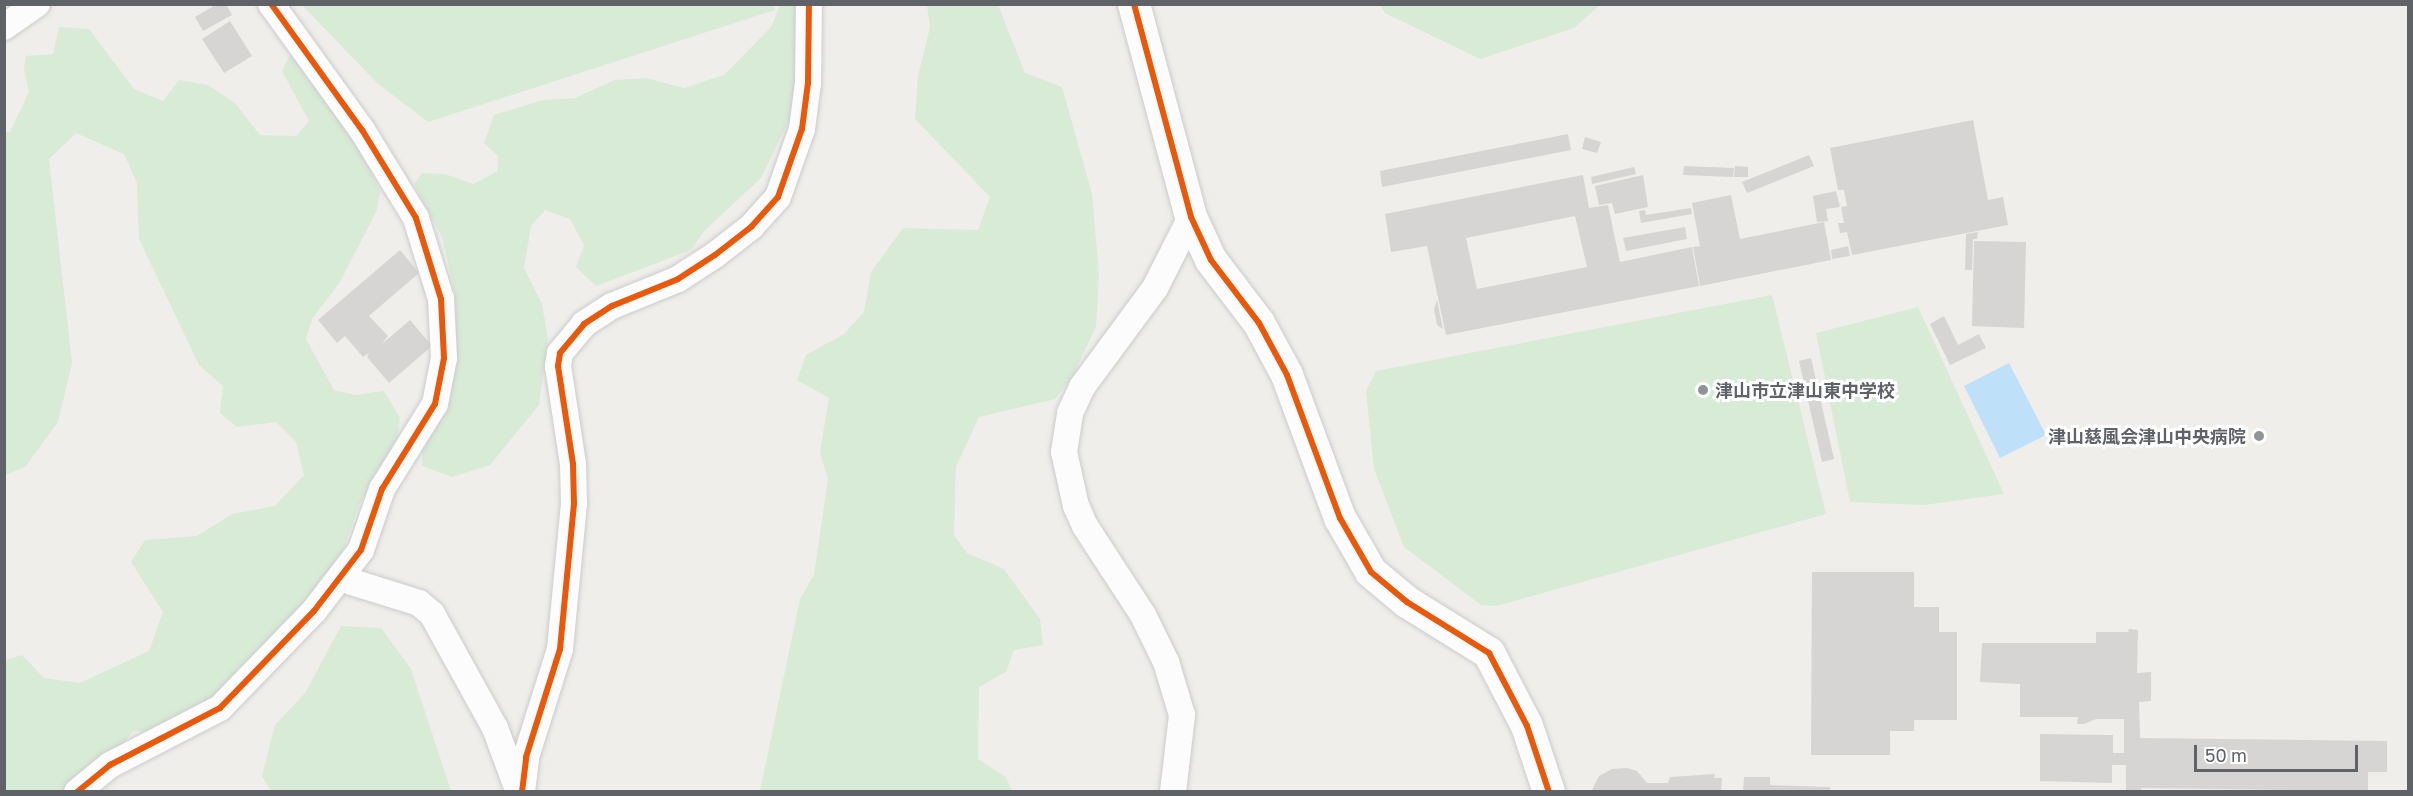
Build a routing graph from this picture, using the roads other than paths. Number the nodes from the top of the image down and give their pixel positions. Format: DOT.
graph roads {
  1 [pos="37,4"];
  2 [pos="271,4"];
  3 [pos="808,4"];
  4 [pos="1134,4"];
  5 [pos="4,27"];
  6 [pos="1191,218"];
  7 [pos="345,575"];
  8 [pos="77,792"];
  9 [pos="521,792"];
  10 [pos="1173,792"];
  11 [pos="1549,792"];
  1 -- 5 [label="street"];
  2 -- 7 [label="street"];
  3 -- 9 [label="street"];
  4 -- 6 [label="street"];
  6 -- 10 [label="street"];
  6 -- 11 [label="street"];
  7 -- 8 [label="street"];
  7 -- 9 [label="street"];
}
